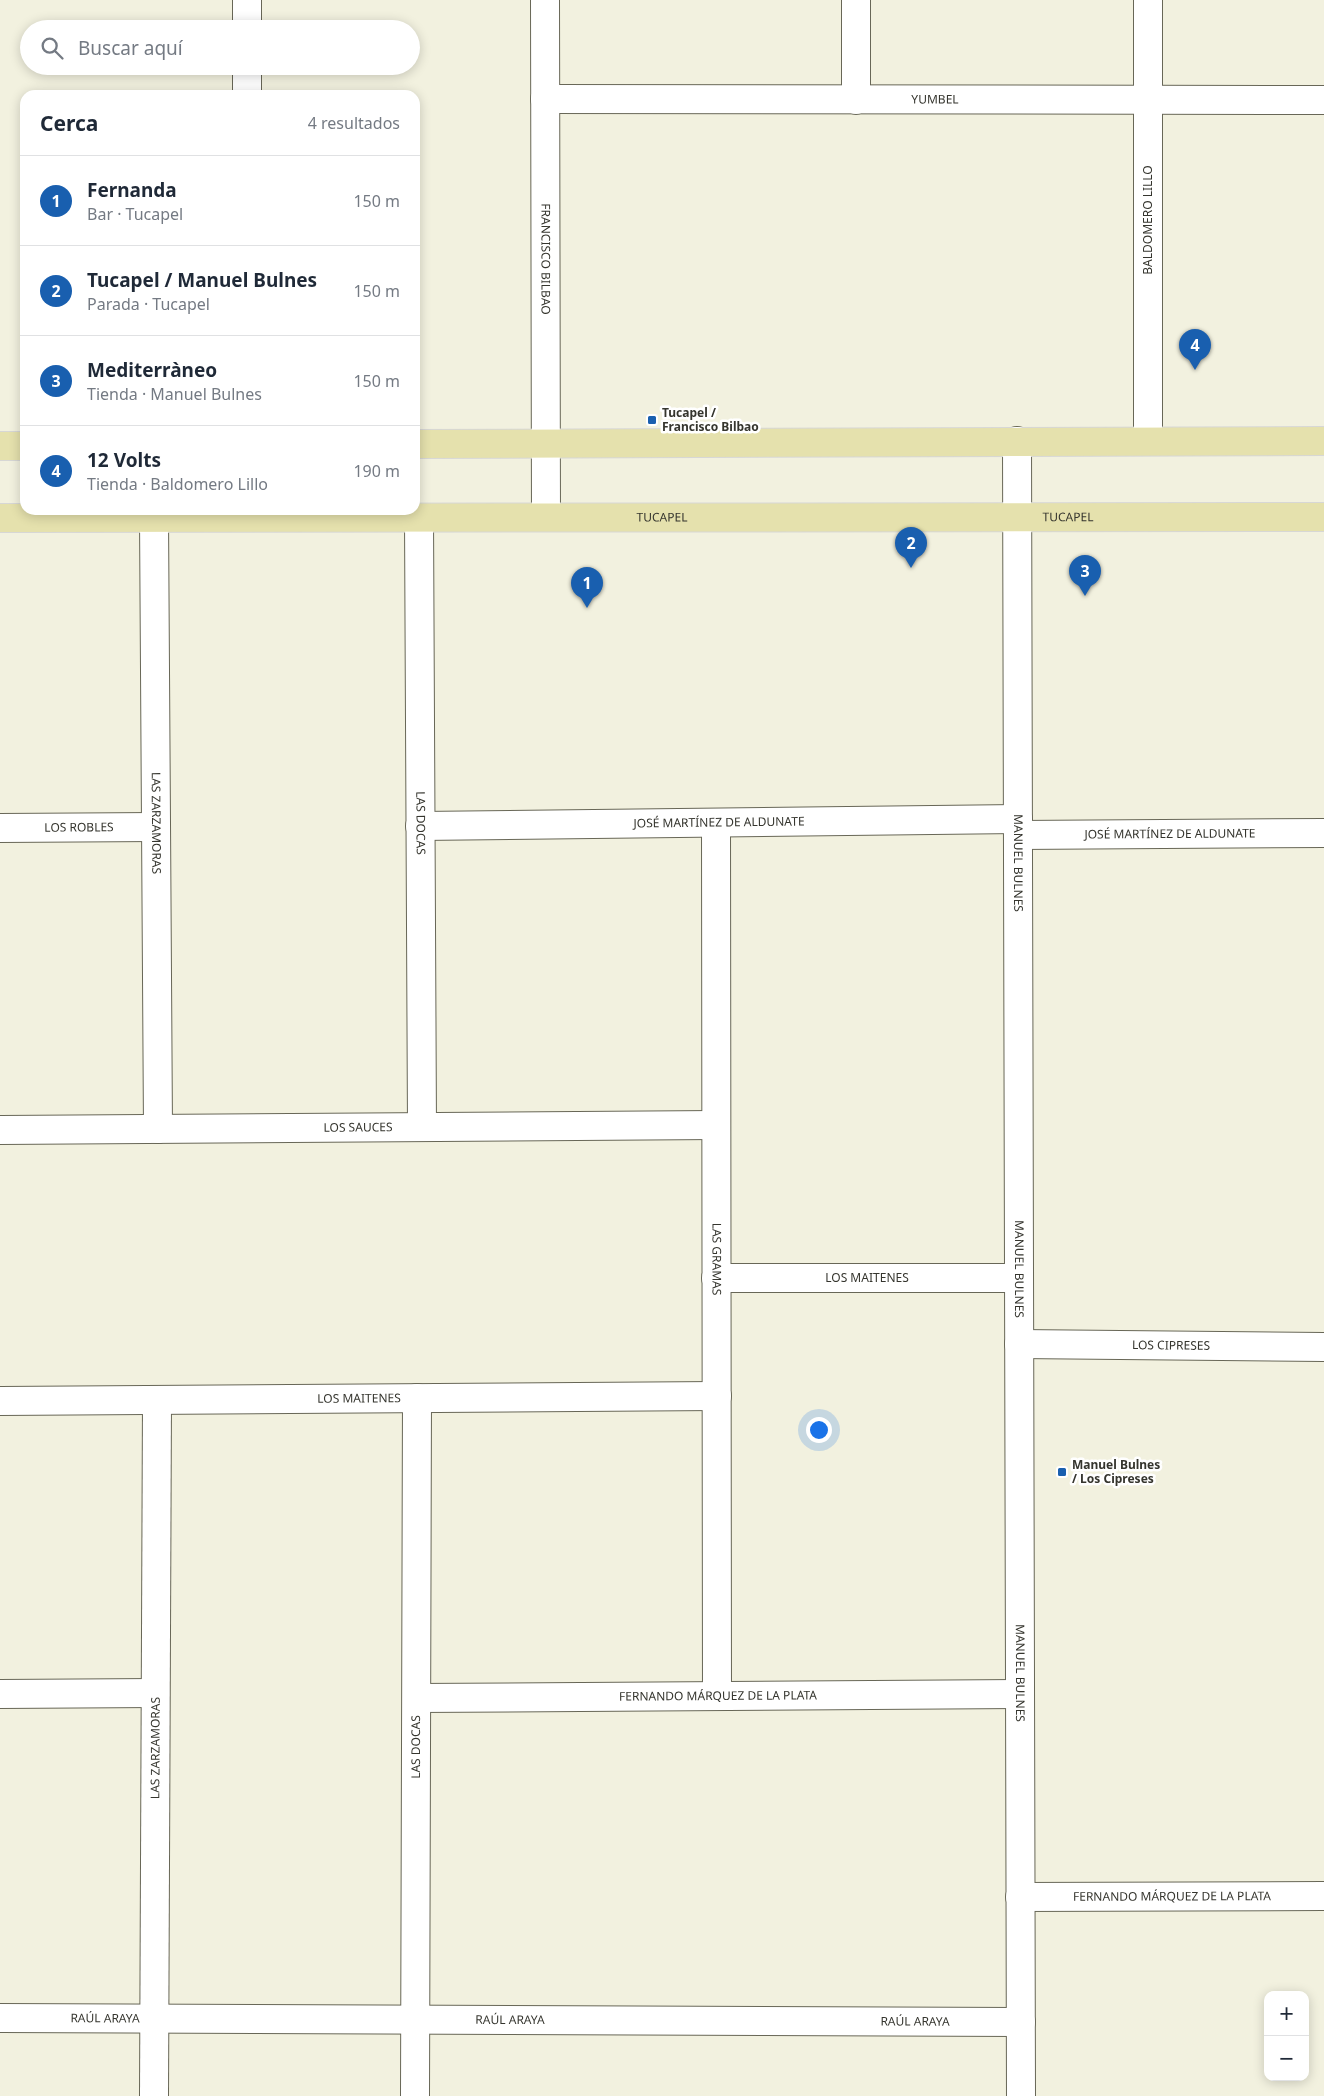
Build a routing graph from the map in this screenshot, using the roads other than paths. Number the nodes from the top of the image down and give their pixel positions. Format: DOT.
graph roads {
  1 [pos="247,0"];
  2 [pos="545,0"];
  3 [pos="856,0"];
  4 [pos="1148,0"];
  5 [pos="247,20"];
  6 [pos="247,75"];
  7 [pos="247,90"];
  8 [pos="545,99"];
  9 [pos="856,100"];
  10 [pos="1148,100"];
  11 [pos="1324,100"];
  12 [pos="1017,441"];
  13 [pos="1148,441"];
  14 [pos="1324,441"];
  15 [pos="546,443"];
  16 [pos="420,444"];
  17 [pos="0,446"];
  18 [pos="20,446"];
  19 [pos="1324,516"];
  20 [pos="546,517"];
  21 [pos="1018,517"];
  22 [pos="0,518"];
  23 [pos="154,518"];
  24 [pos="418,518"];
  25 [pos="716,823"];
  26 [pos="420,826"];
  27 [pos="156,827"];
  28 [pos="1018,827"];
  29 [pos="0,828"];
  30 [pos="1324,833"];
  31 [pos="716,1125"];
  32 [pos="422,1127"];
  33 [pos="158,1129"];
  34 [pos="0,1130"];
  35 [pos="716,1278"];
  36 [pos="1019,1278"];
  37 [pos="1019,1344"];
  38 [pos="1324,1347"];
  39 [pos="716,1396"];
  40 [pos="418,1398"];
  41 [pos="157,1400"];
  42 [pos="0,1401"];
  43 [pos="156,1693"];
  44 [pos="0,1694"];
  45 [pos="1020,1694"];
  46 [pos="717,1696"];
  47 [pos="417,1698"];
  48 [pos="1324,1896"];
  49 [pos="1020,1897"];
  50 [pos="0,2018"];
  51 [pos="155,2018"];
  52 [pos="416,2020"];
  53 [pos="1021,2022"];
  54 [pos="154,2096"];
  55 [pos="416,2096"];
  56 [pos="1021,2096"];
  1 -- 5 [label="street"];
  2 -- 8 [label="street, FRANCISCO BILBAO"];
  3 -- 9 [label="street"];
  4 -- 10 [label="street, BALDOMERO LILLO"];
  6 -- 7 [label="street"];
  8 -- 9 [label="street, YUMBEL"];
  8 -- 15 [label="street, FRANCISCO BILBAO"];
  9 -- 10 [label="street, YUMBEL"];
  10 -- 11 [label="street, YUMBEL"];
  10 -- 13 [label="street, BALDOMERO LILLO"];
  12 -- 13 [label="main road"];
  12 -- 15 [label="main road"];
  12 -- 21 [label="street, MANUEL BULNES"];
  13 -- 14 [label="main road"];
  15 -- 16 [label="main road"];
  15 -- 20 [label="street, FRANCISCO BILBAO"];
  17 -- 18 [label="main road"];
  19 -- 21 [label="main road, TUCAPEL"];
  20 -- 21 [label="main road, TUCAPEL"];
  20 -- 24 [label="main road, TUCAPEL"];
  21 -- 28 [label="street, MANUEL BULNES"];
  22 -- 23 [label="main road, TUCAPEL"];
  23 -- 24 [label="main road, TUCAPEL"];
  23 -- 27 [label="street, LAS ZARZAMORAS"];
  24 -- 26 [label="street, LAS DOCAS"];
  25 -- 26 [label="street, JOSÉ MARTÍNEZ DE ALDUNATE"];
  25 -- 28 [label="street, JOSÉ MARTÍNEZ DE ALDUNATE"];
  25 -- 31 [label="street, LAS GRAMAS"];
  26 -- 32 [label="street, LAS DOCAS"];
  27 -- 29 [label="street, LOS ROBLES"];
  27 -- 33 [label="street, LAS ZARZAMORAS"];
  28 -- 30 [label="street, JOSÉ MARTÍNEZ DE ALDUNATE"];
  28 -- 36 [label="street, MANUEL BULNES"];
  31 -- 32 [label="street, LOS SAUCES"];
  31 -- 35 [label="street, LAS GRAMAS"];
  32 -- 33 [label="street, LOS SAUCES"];
  33 -- 34 [label="street, LOS SAUCES"];
  35 -- 36 [label="street, LOS MAITENES"];
  35 -- 39 [label="street, LAS GRAMAS"];
  36 -- 37 [label="street, MANUEL BULNES"];
  37 -- 38 [label="street, LOS CIPRESES"];
  37 -- 45 [label="street, MANUEL BULNES"];
  39 -- 40 [label="street, LOS MAITENES"];
  39 -- 46 [label="street, LAS GRAMAS"];
  40 -- 41 [label="street, LOS MAITENES"];
  40 -- 47 [label="street, LAS DOCAS"];
  41 -- 42 [label="street, LOS MAITENES"];
  41 -- 43 [label="street, LAS ZARZAMORAS"];
  43 -- 44 [label="street"];
  43 -- 51 [label="street, LAS ZARZAMORAS"];
  45 -- 46 [label="street, FERNANDO MÁRQUEZ DE LA PLATA"];
  45 -- 49 [label="street, MANUEL BULNES"];
  46 -- 47 [label="street, FERNANDO MÁRQUEZ DE LA PLATA"];
  47 -- 52 [label="street, LAS DOCAS"];
  48 -- 49 [label="street, FERNANDO MÁRQUEZ DE LA PLATA"];
  49 -- 53 [label="street, MANUEL BULNES"];
  50 -- 51 [label="street, RAÚL ARAYA"];
  51 -- 52 [label="street, RAÚL ARAYA"];
  51 -- 54 [label="street, LAS ZARZAMORAS"];
  52 -- 53 [label="street, RAÚL ARAYA"];
  52 -- 55 [label="street, LAS DOCAS"];
  53 -- 56 [label="street, MANUEL BULNES"];
}
